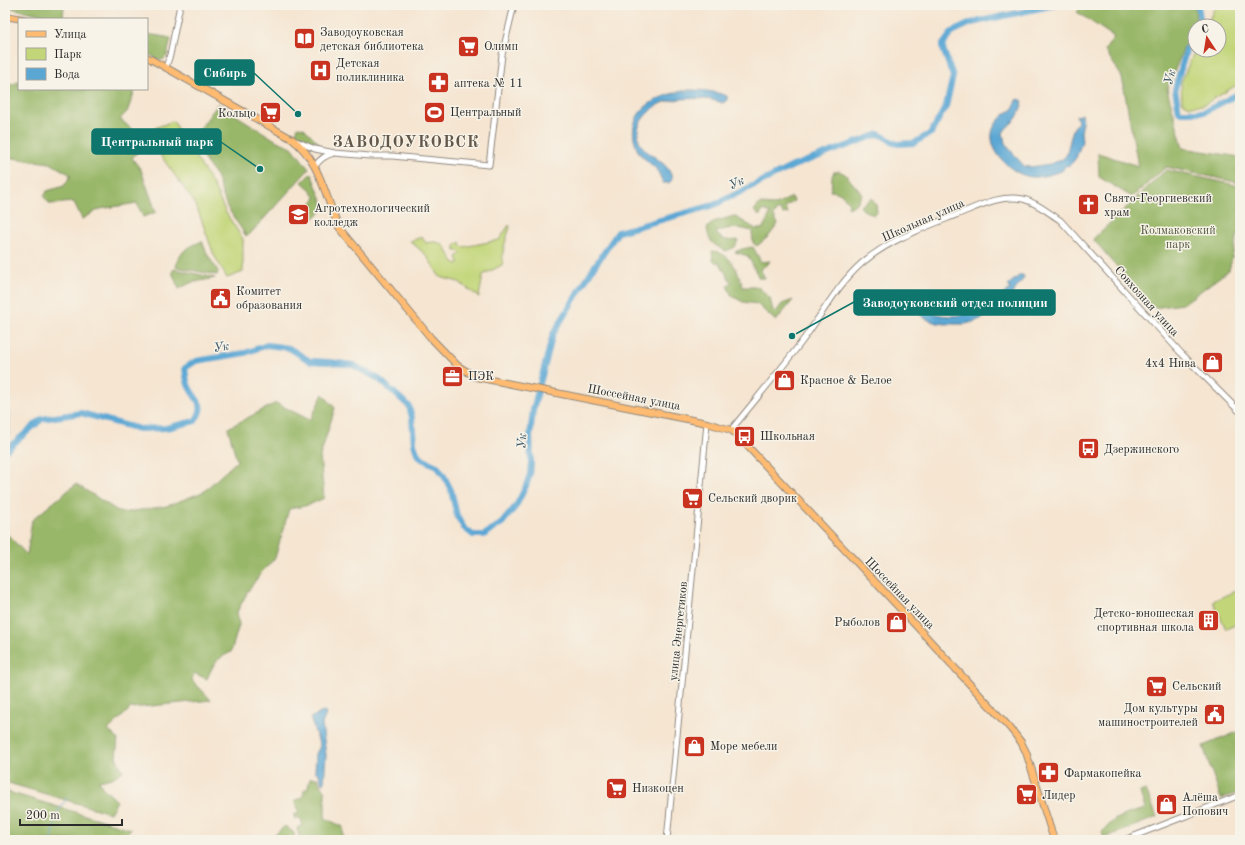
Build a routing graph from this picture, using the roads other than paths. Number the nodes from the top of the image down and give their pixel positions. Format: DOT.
graph roads {
  1 [pos="180,5"];
  2 [pos="514,5"];
  3 [pos="5,16"];
  4 [pos="18,18"];
  5 [pos="148,58"];
  6 [pos="166,67"];
  7 [pos="292,139"];
  8 [pos="335,153"];
  9 [pos="315,166"];
  10 [pos="1039,206"];
  11 [pos="1240,412"];
  12 [pos="707,423"];
  13 [pos="731,430"];
  14 [pos="1240,795"];
  15 [pos="667,840"];
  16 [pos="1054,840"];
  17 [pos="1124,840"];
  1 -- 6 [label="street"];
  2 -- 8 [label="street"];
  3 -- 4 [label="main road"];
  5 -- 6 [label="main road, Шоссейная улица"];
  6 -- 7 [label="main road, Шоссейная улица"];
  7 -- 8 [label="street"];
  7 -- 9 [label="main road, Шоссейная улица"];
  8 -- 9 [label="street"];
  9 -- 12 [label="main road, Шоссейная улица"];
  10 -- 11 [label="street, Совхозная улица"];
  10 -- 13 [label="street, Школьная улица"];
  12 -- 13 [label="main road, Шоссейная улица"];
  12 -- 15 [label="street, улица Энергетиков"];
  13 -- 16 [label="main road, Шоссейная улица"];
  14 -- 17 [label="street"];
}
